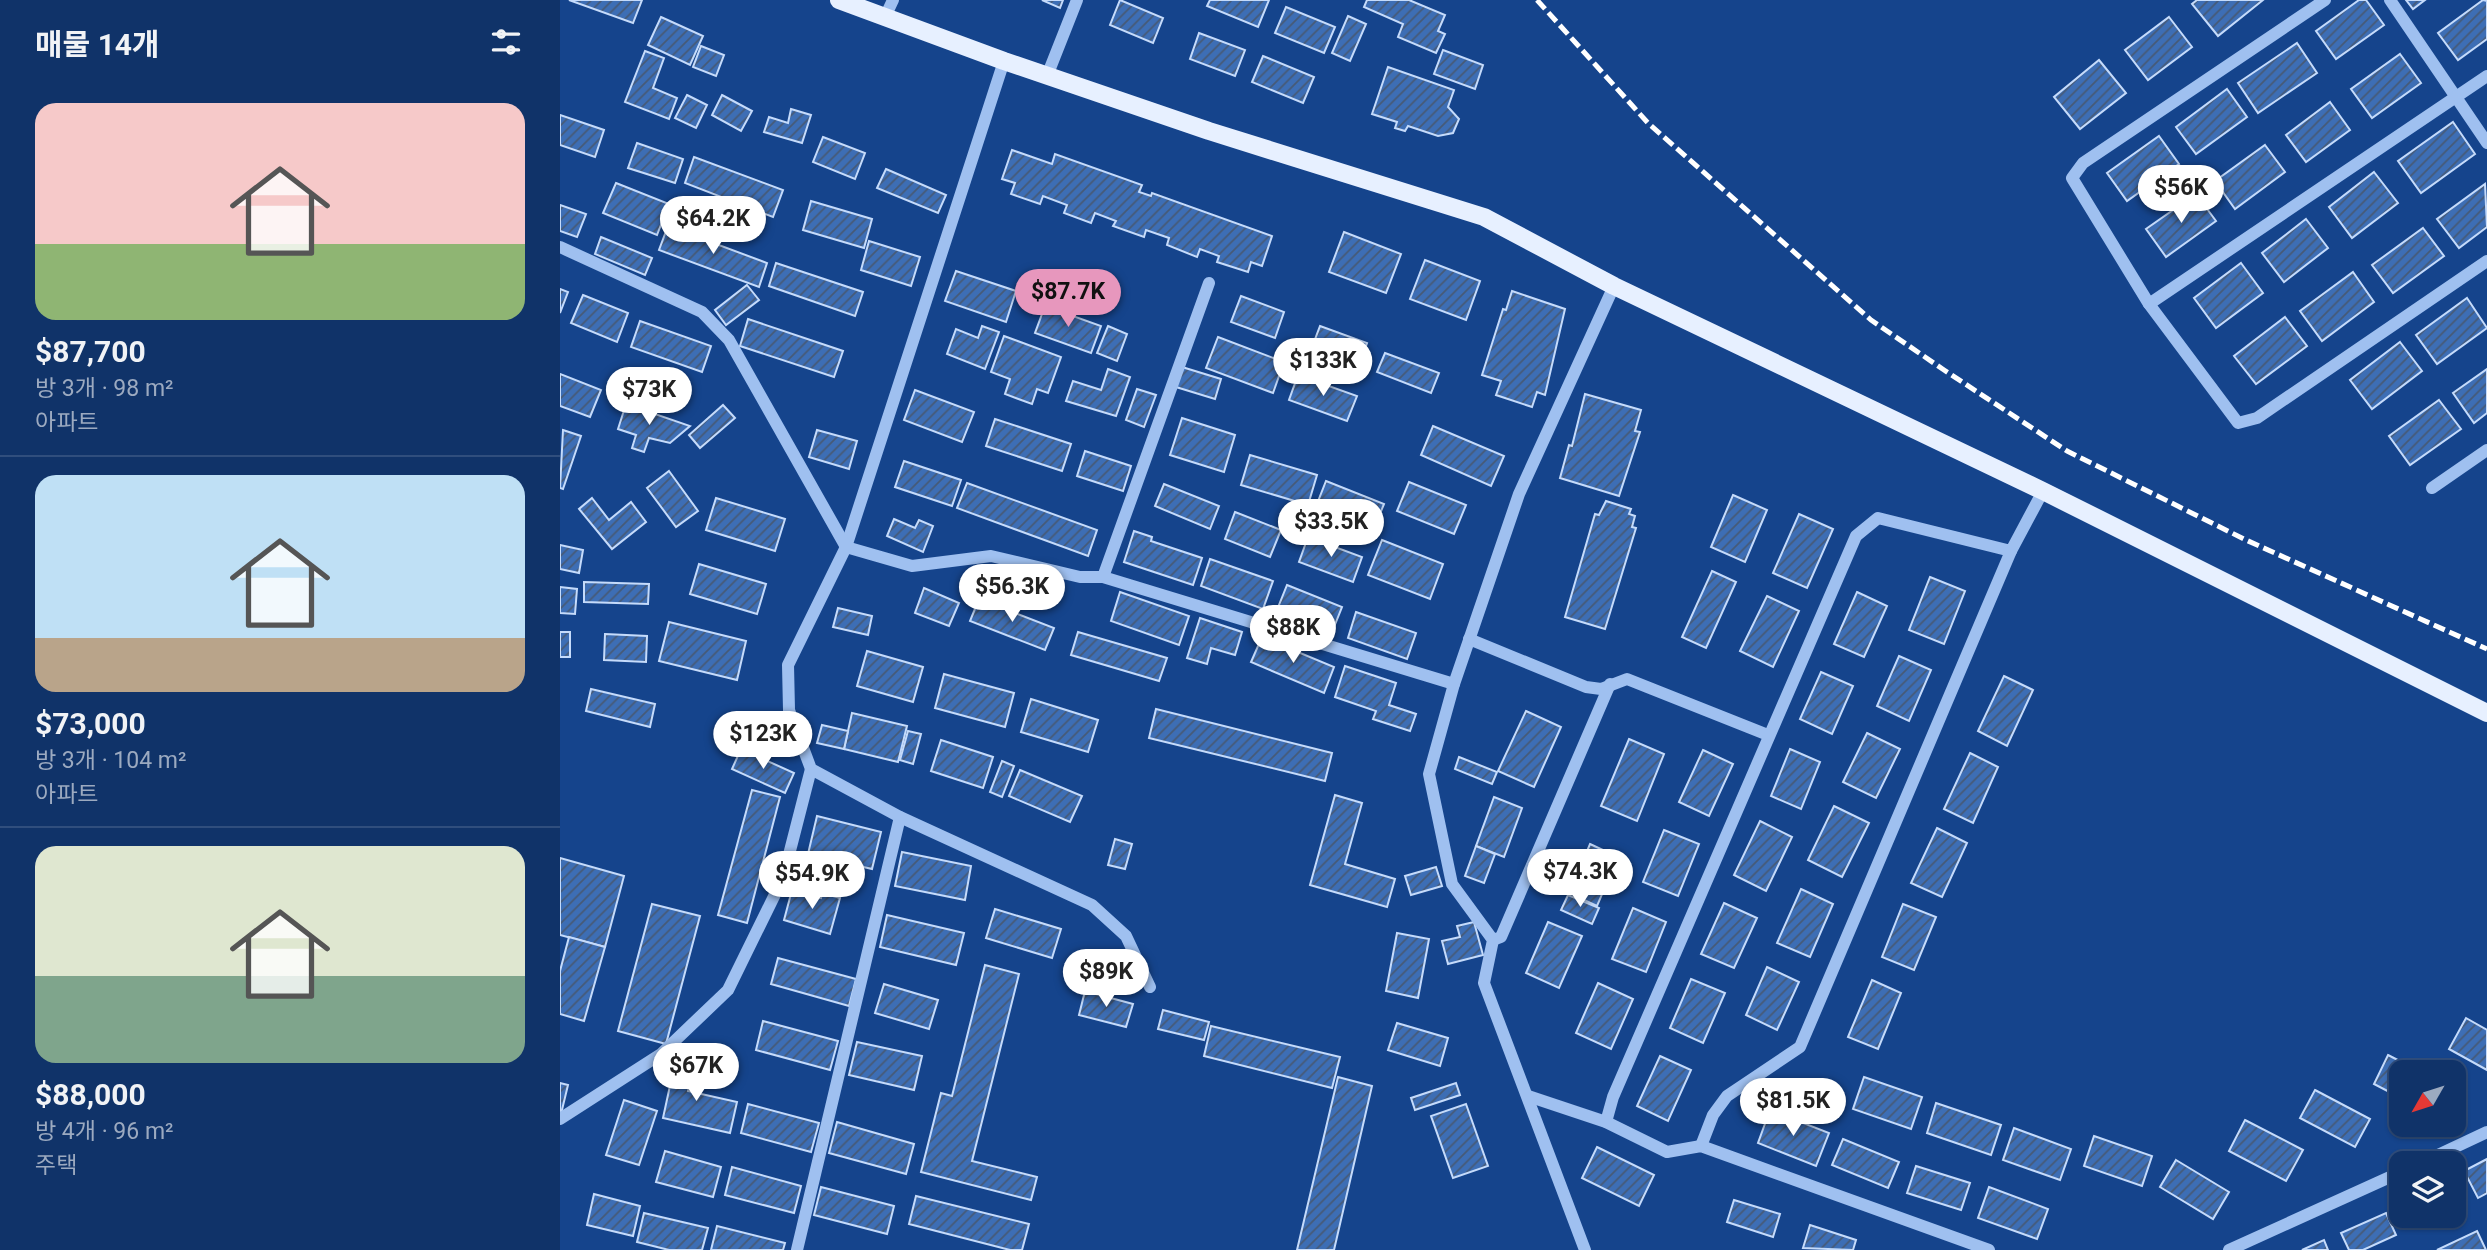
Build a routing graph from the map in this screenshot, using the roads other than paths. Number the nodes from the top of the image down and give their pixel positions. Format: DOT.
graph roads {
  1 [pos="839,0"];
  2 [pos="893,0"];
  3 [pos="1077,0"];
  4 [pos="2325,0"];
  5 [pos="2390,0"];
  6 [pos="885,17"];
  7 [pos="1004,61"];
  8 [pos="1047,76"];
  9 [pos="2487,76"];
  10 [pos="2455,97"];
  11 [pos="2487,143"];
  12 [pos="560,247"];
  13 [pos="2487,261"];
  14 [pos="1209,283"];
  15 [pos="1614,286"];
  16 [pos="2149,304"];
  17 [pos="2487,450"];
  18 [pos="2432,488"];
  19 [pos="2043,491"];
  20 [pos="846,547"];
  21 [pos="2011,551"];
  22 [pos="1103,577"];
  23 [pos="1469,639"];
  24 [pos="1454,684"];
  25 [pos="1610,684"];
  26 [pos="2487,713"];
  27 [pos="1768,735"];
  28 [pos="811,769"];
  29 [pos="900,817"];
  30 [pos="1493,940"];
  31 [pos="1150,988"];
  32 [pos="1528,1096"];
  33 [pos="560,1119"];
  34 [pos="1606,1122"];
  35 [pos="2487,1132"];
  36 [pos="1701,1146"];
  37 [pos="2447,1151"];
  38 [pos="2389,1177"];
  39 [pos="797,1250"];
  40 [pos="1585,1250"];
  41 [pos="1989,1250"];
  42 [pos="2229,1250"];
  1 -- 6 [label="main road"];
  2 -- 6 [label="street"];
  3 -- 8 [label="street"];
  4 -- 16 [label="street"];
  5 -- 10 [label="street"];
  6 -- 7 [label="main road"];
  7 -- 8 [label="main road"];
  7 -- 20 [label="street"];
  8 -- 15 [label="main road"];
  9 -- 10 [label="street"];
  10 -- 11 [label="street"];
  10 -- 16 [label="street"];
  12 -- 20 [label="street"];
  13 -- 16 [label="street"];
  14 -- 22 [label="street"];
  15 -- 19 [label="main road"];
  15 -- 23 [label="street"];
  17 -- 18 [label="street"];
  19 -- 21 [label="street"];
  19 -- 26 [label="main road"];
  20 -- 22 [label="street"];
  20 -- 28 [label="street"];
  21 -- 27 [label="street"];
  21 -- 36 [label="street"];
  22 -- 24 [label="street"];
  23 -- 24 [label="street"];
  23 -- 25 [label="street"];
  24 -- 30 [label="street"];
  25 -- 27 [label="street"];
  25 -- 30 [label="street"];
  27 -- 34 [label="street"];
  28 -- 29 [label="street"];
  28 -- 33 [label="street"];
  29 -- 31 [label="street"];
  29 -- 39 [label="street"];
  30 -- 32 [label="street"];
  32 -- 34 [label="street"];
  32 -- 40 [label="street"];
  34 -- 36 [label="street"];
  35 -- 37 [label="street"];
  36 -- 41 [label="street"];
  38 -- 42 [label="street"];
}
